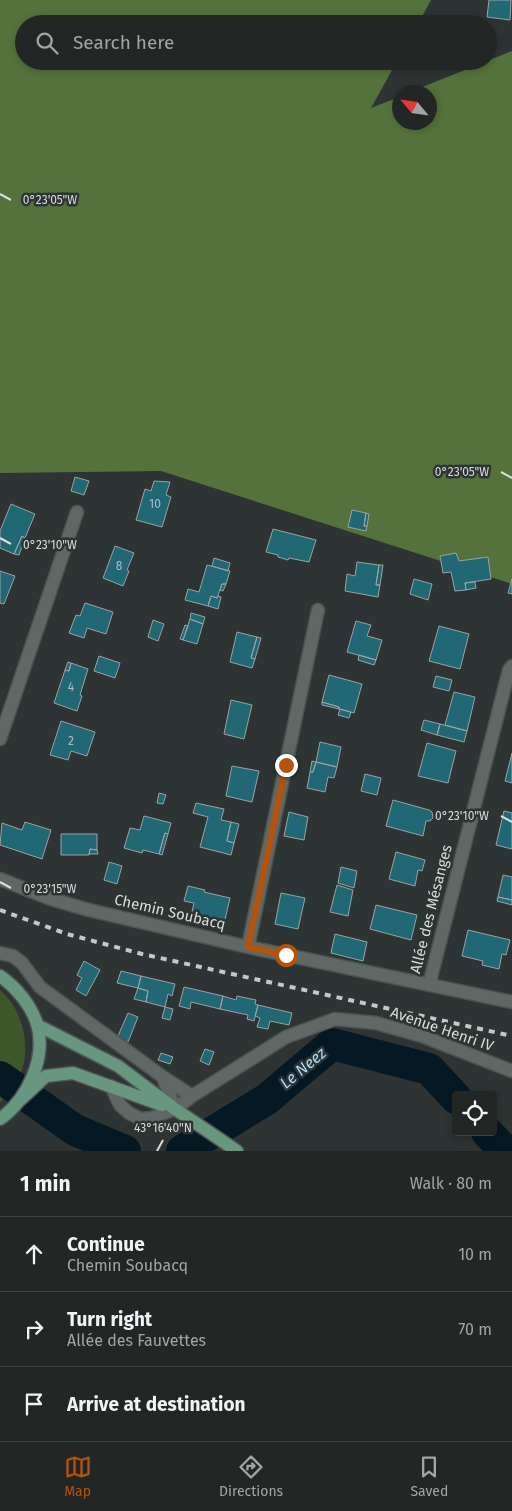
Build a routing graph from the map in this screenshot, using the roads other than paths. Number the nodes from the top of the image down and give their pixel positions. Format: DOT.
graph roads {
  1 [pos="77,512"];
  2 [pos="318,610"];
  3 [pos="512,666"];
  4 [pos="0,739"];
  5 [pos="0,879"];
  6 [pos="248,947"];
  7 [pos="0,953"];
  8 [pos="0,976"];
  9 [pos="429,986"];
  10 [pos="512,1002"];
  11 [pos="37,1025"];
  12 [pos="512,1071"];
  13 [pos="163,1077"];
  14 [pos="111,1086"];
  15 [pos="192,1096"];
  16 [pos="20,1100"];
  17 [pos="175,1109"];
  18 [pos="0,1119"];
  19 [pos="236,1151"];
  1 -- 4 [label="street"];
  2 -- 6 [label="street"];
  3 -- 9 [label="street, Allée des Mésanges"];
  5 -- 6 [label="street, Chemin Soubacq"];
  6 -- 9 [label="street, Chemin Soubacq"];
  7 -- 13 [label="street"];
  8 -- 11 [label="main road"];
  9 -- 10 [label="street, Chemin Soubacq"];
  11 -- 16 [label="main road"];
  11 -- 17 [label="main road"];
  12 -- 15 [label="street, Avenue Henri IV"];
  13 -- 15 [label="street"];
  13 -- 17 [label="street"];
  14 -- 16 [label="main road"];
  14 -- 17 [label="main road"];
  14 -- 17 [label="street, Avenue Henri IV"];
  15 -- 17 [label="street, Avenue Henri IV"];
  16 -- 18 [label="main road"];
  17 -- 19 [label="main road"];
}
